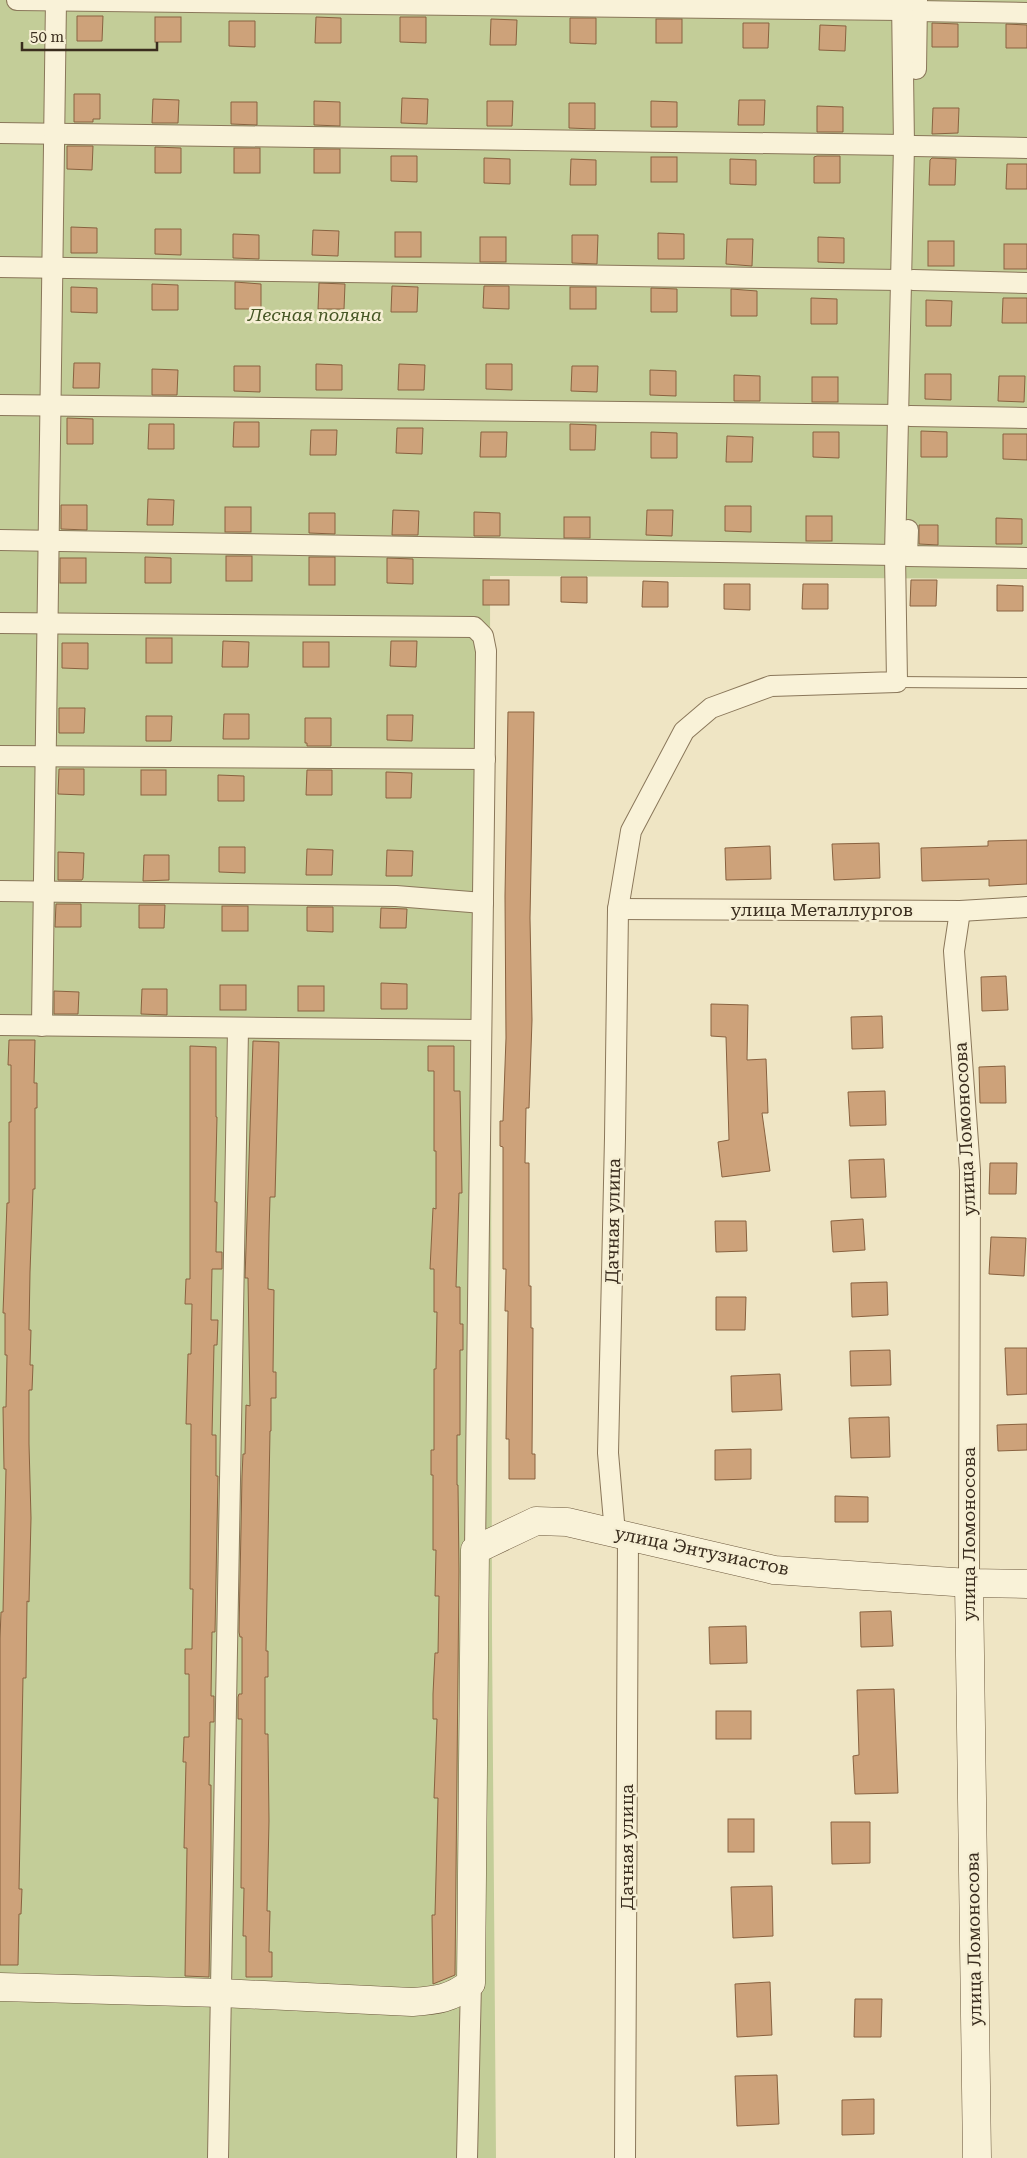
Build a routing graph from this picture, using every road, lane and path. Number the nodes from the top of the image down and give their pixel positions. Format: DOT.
graph roads {
  1 [pos="17,0"];
  2 [pos="56,0"];
  3 [pos="909,5"];
  4 [pos="1027,13"];
  5 [pos="0,133"];
  6 [pos="54,134"];
  7 [pos="909,146"];
  8 [pos="1027,148"];
  9 [pos="0,266"];
  10 [pos="52,266"];
  11 [pos="907,280"];
  12 [pos="1027,283"];
  13 [pos="0,405"];
  14 [pos="50,406"];
  15 [pos="904,416"];
  16 [pos="1027,418"];
  17 [pos="0,540"];
  18 [pos="48,540"];
  19 [pos="895,555"];
  20 [pos="1027,558"];
  21 [pos="0,623"];
  22 [pos="47,623"];
  23 [pos="897,682"];
  24 [pos="1027,683"];
  25 [pos="0,756"];
  26 [pos="46,756"];
  27 [pos="485,759"];
  28 [pos="0,891"];
  29 [pos="44,891"];
  30 [pos="483,903"];
  31 [pos="1027,907"];
  32 [pos="618,908"];
  33 [pos="960,911"];
  34 [pos="42,1026"];
  35 [pos="1,1027"];
  36 [pos="238,1029"];
  37 [pos="481,1030"];
  38 [pos="622,1534"];
  39 [pos="475,1550"];
  40 [pos="969,1584"];
  41 [pos="1027,1584"];
  42 [pos="471,1983"];
  43 [pos="0,1987"];
  44 [pos="221,1993"];
  45 [pos="218,2158"];
  46 [pos="467,2158"];
  47 [pos="625,2158"];
  48 [pos="977,2158"];
  1 -- 2 [label="street"];
  2 -- 3 [label="street"];
  2 -- 6 [label="street"];
  3 -- 4 [label="street"];
  3 -- 7 [label="street"];
  5 -- 6 [label="street"];
  6 -- 7 [label="street"];
  6 -- 10 [label="street"];
  7 -- 8 [label="street"];
  7 -- 11 [label="street"];
  9 -- 10 [label="street"];
  10 -- 11 [label="street"];
  10 -- 14 [label="street"];
  11 -- 12 [label="street"];
  11 -- 15 [label="street"];
  13 -- 14 [label="street"];
  14 -- 15 [label="street"];
  14 -- 18 [label="street"];
  15 -- 16 [label="street"];
  15 -- 19 [label="street"];
  15 -- 20 [label="street"];
  17 -- 18 [label="street"];
  18 -- 19 [label="street"];
  18 -- 22 [label="street"];
  19 -- 23 [label="street"];
  21 -- 22 [label="street"];
  22 -- 26 [label="street"];
  22 -- 27 [label="street"];
  23 -- 24 [label="lane"];
  23 -- 32 [label="street, Дачная улица"];
  25 -- 26 [label="street"];
  26 -- 27 [label="street"];
  26 -- 29 [label="street"];
  27 -- 30 [label="street"];
  28 -- 29 [label="street"];
  29 -- 30 [label="street"];
  29 -- 34 [label="street"];
  30 -- 37 [label="street"];
  31 -- 33 [label="street, улица Металлургов"];
  32 -- 33 [label="street, улица Металлургов"];
  32 -- 38 [label="street, Дачная улица"];
  33 -- 40 [label="street, улица Ломоносова"];
  34 -- 35 [label="street"];
  34 -- 36 [label="street"];
  36 -- 37 [label="street"];
  36 -- 44 [label="street"];
  37 -- 39 [label="street"];
  38 -- 39 [label="street, улица Энтузиастов"];
  38 -- 40 [label="street, улица Энтузиастов"];
  38 -- 47 [label="street, Дачная улица"];
  39 -- 42 [label="street"];
  40 -- 41 [label="street, улица Энтузиастов"];
  40 -- 48 [label="street, улица Ломоносова"];
  42 -- 44 [label="street"];
  42 -- 46 [label="street"];
  43 -- 44 [label="street"];
  44 -- 45 [label="street"];
}
